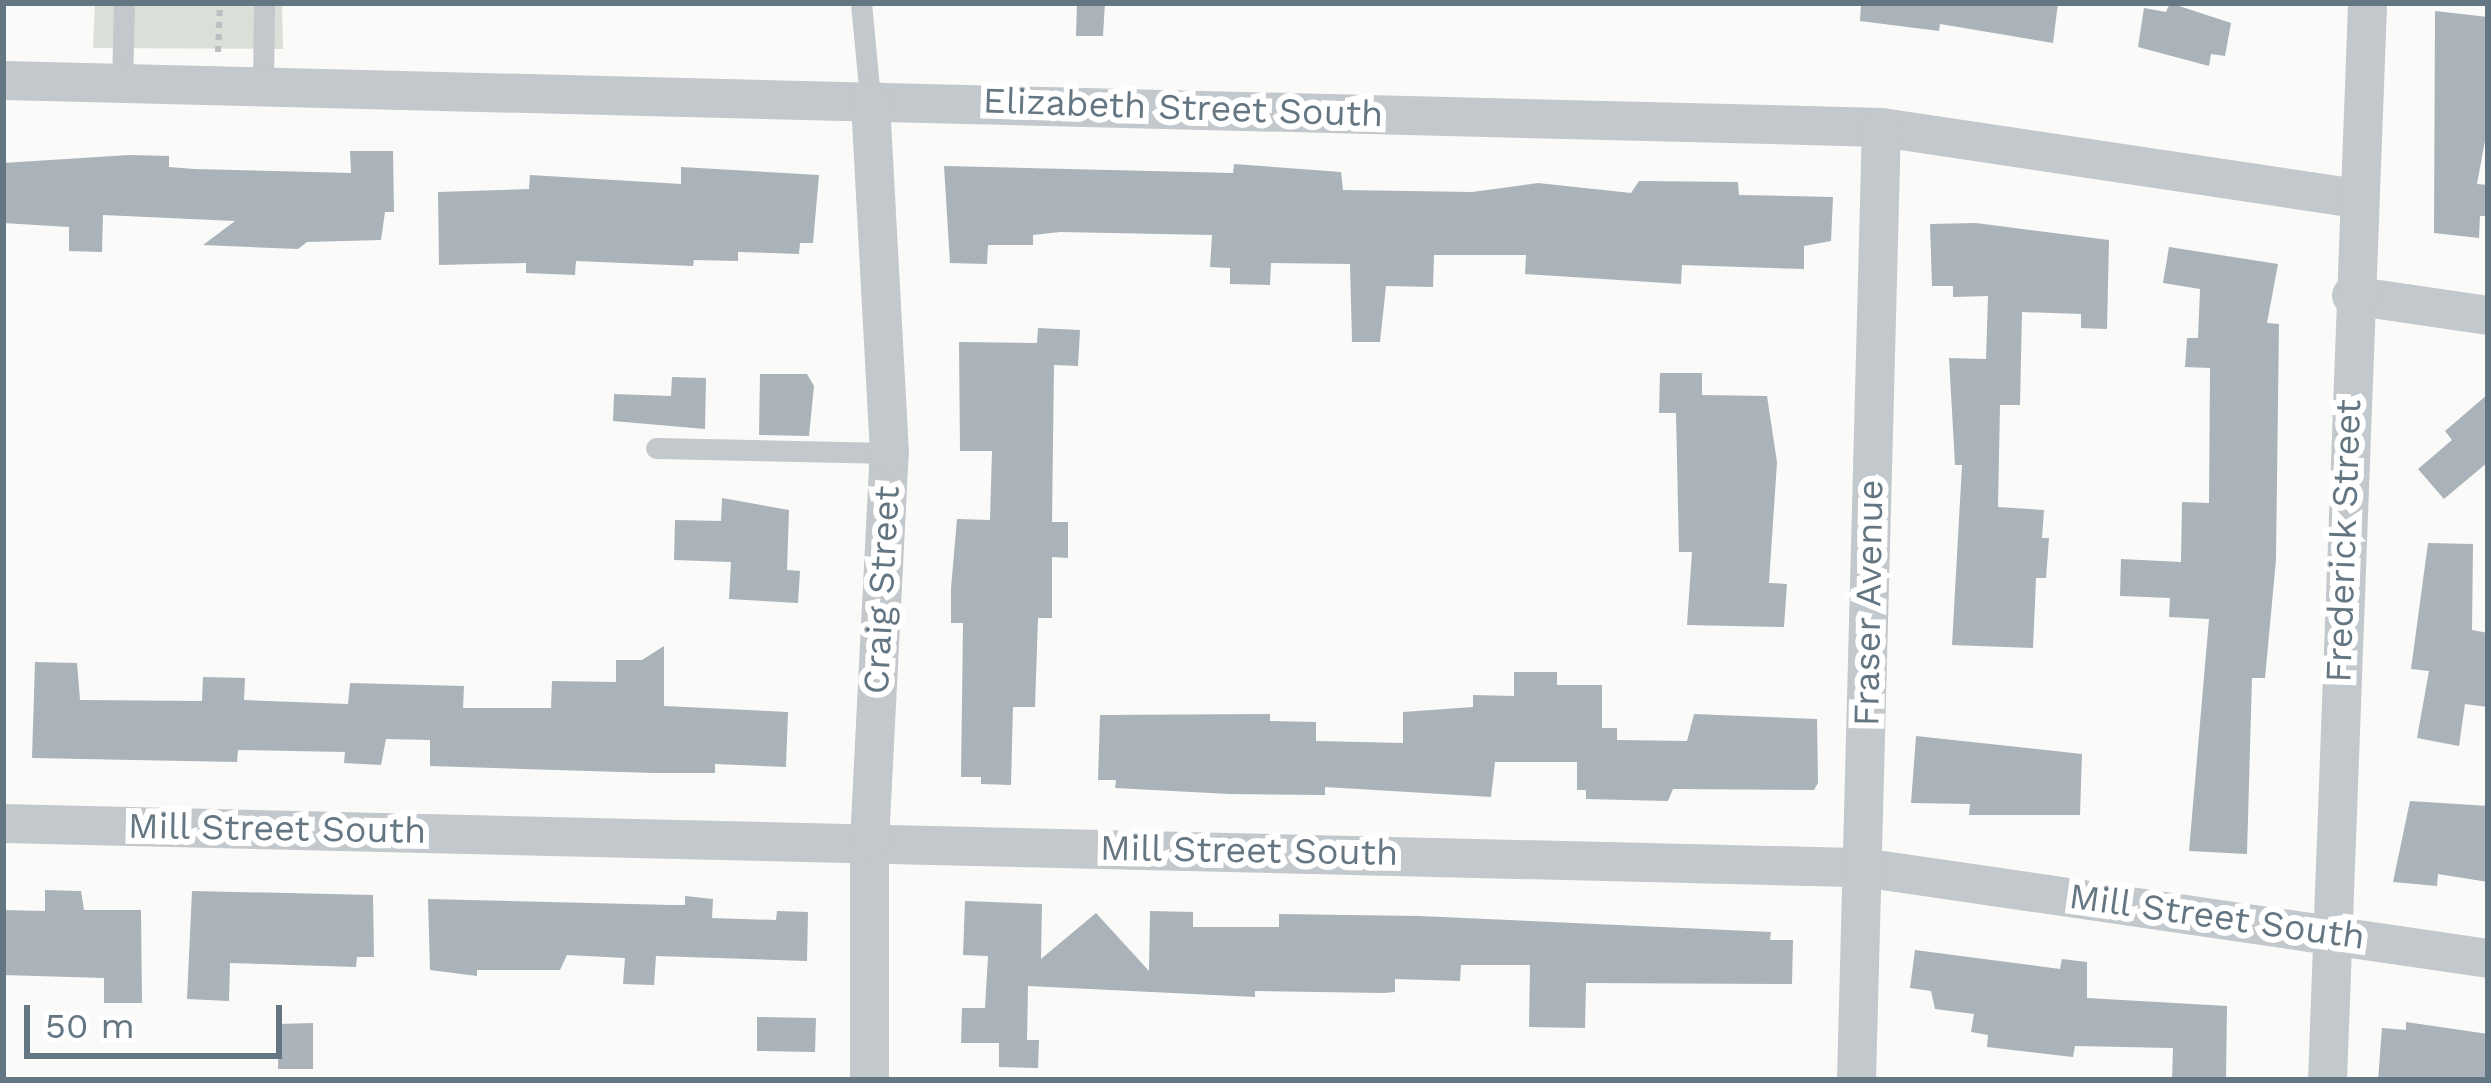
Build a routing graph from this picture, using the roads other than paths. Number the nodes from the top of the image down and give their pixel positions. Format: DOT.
graph roads {
  1 [pos="124,3"];
  2 [pos="264,3"];
  3 [pos="861,3"];
  4 [pos="2367,3"];
  5 [pos="3,80"];
  6 [pos="122,83"];
  7 [pos="263,86"];
  8 [pos="870,99"];
  9 [pos="1881,127"];
  10 [pos="2357,198"];
  11 [pos="2351,295"];
  12 [pos="2488,315"];
  13 [pos="656,448"];
  14 [pos="889,453"];
  15 [pos="3,823"];
  16 [pos="869,842"];
  17 [pos="1862,867"];
  18 [pos="2332,933"];
  19 [pos="2488,958"];
  20 [pos="869,1080"];
  21 [pos="1856,1080"];
  22 [pos="2327,1080"];
  1 -- 6 [label="lane"];
  2 -- 7 [label="lane"];
  3 -- 8 [label="lane"];
  4 -- 10 [label="street, Frederick Street"];
  5 -- 6 [label="street, Elizabeth Street South"];
  6 -- 7 [label="street, Elizabeth Street South"];
  7 -- 8 [label="street, Elizabeth Street South"];
  8 -- 9 [label="street, Elizabeth Street South"];
  8 -- 14 [label="street, Craig Street"];
  9 -- 10 [label="street, Elizabeth Street South"];
  9 -- 17 [label="street, Fraser Avenue"];
  10 -- 11 [label="street, Frederick Street"];
  11 -- 12 [label="street"];
  11 -- 18 [label="street, Frederick Street"];
  13 -- 14 [label="lane"];
  14 -- 16 [label="street, Craig Street"];
  15 -- 16 [label="street, Mill Street South"];
  16 -- 17 [label="street, Mill Street South"];
  16 -- 20 [label="street, Craig Street"];
  17 -- 18 [label="street, Mill Street South"];
  17 -- 21 [label="street, Fraser Avenue"];
  18 -- 19 [label="street, Mill Street South"];
  18 -- 22 [label="street, Frederick Street"];
}
